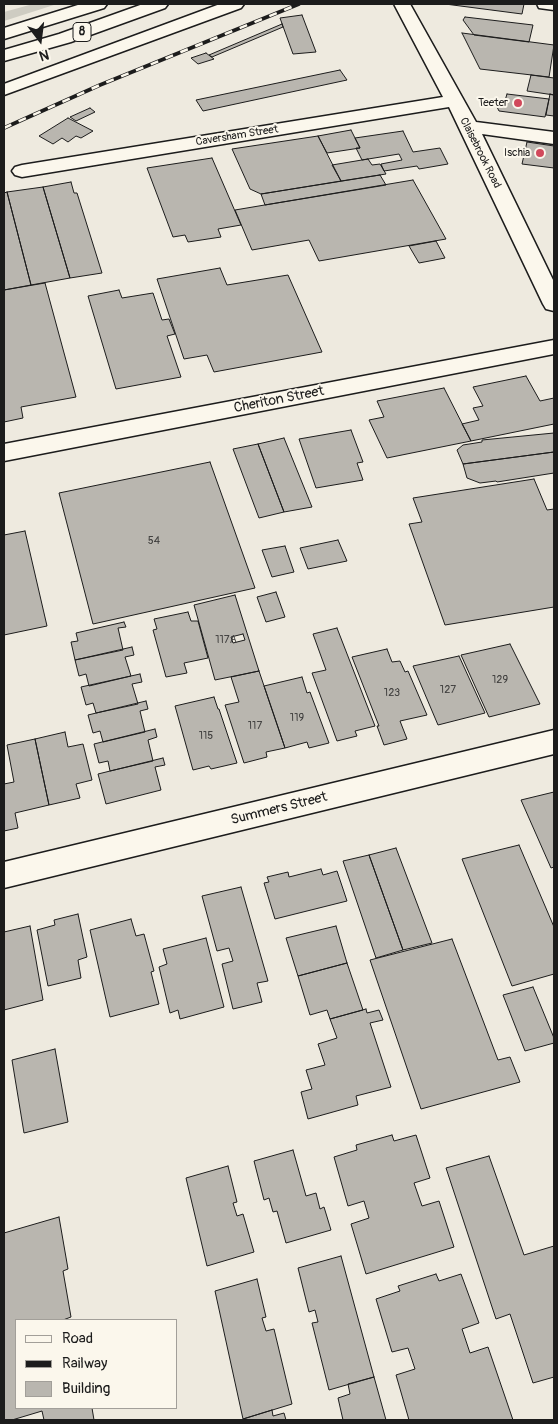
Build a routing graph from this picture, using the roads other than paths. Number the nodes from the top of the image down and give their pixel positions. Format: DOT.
graph roads {
  1 [pos="98,4"];
  2 [pos="159,4"];
  3 [pos="235,4"];
  4 [pos="402,4"];
  5 [pos="545,4"];
  6 [pos="554,5"];
  7 [pos="4,34"];
  8 [pos="4,56"];
  9 [pos="4,90"];
  10 [pos="453,101"];
  11 [pos="469,127"];
  12 [pos="554,138"];
  13 [pos="22,172"];
  14 [pos="554,304"];
  15 [pos="554,347"];
  16 [pos="4,453"];
  17 [pos="554,742"];
  18 [pos="4,876"];
  1 -- 7 [label="main road, 8"];
  2 -- 8 [label="main road, 8"];
  3 -- 9 [label="main road"];
  4 -- 10 [label="main road, Claisebrook Road"];
  5 -- 6 [label="main road"];
  10 -- 11 [label="main road, Claisebrook Road"];
  10 -- 13 [label="main road, Caversham Street"];
  11 -- 12 [label="main road"];
  11 -- 14 [label="main road, Claisebrook Road"];
  15 -- 16 [label="main road, Cheriton Street"];
  17 -- 18 [label="main road, Summers Street"];
}
